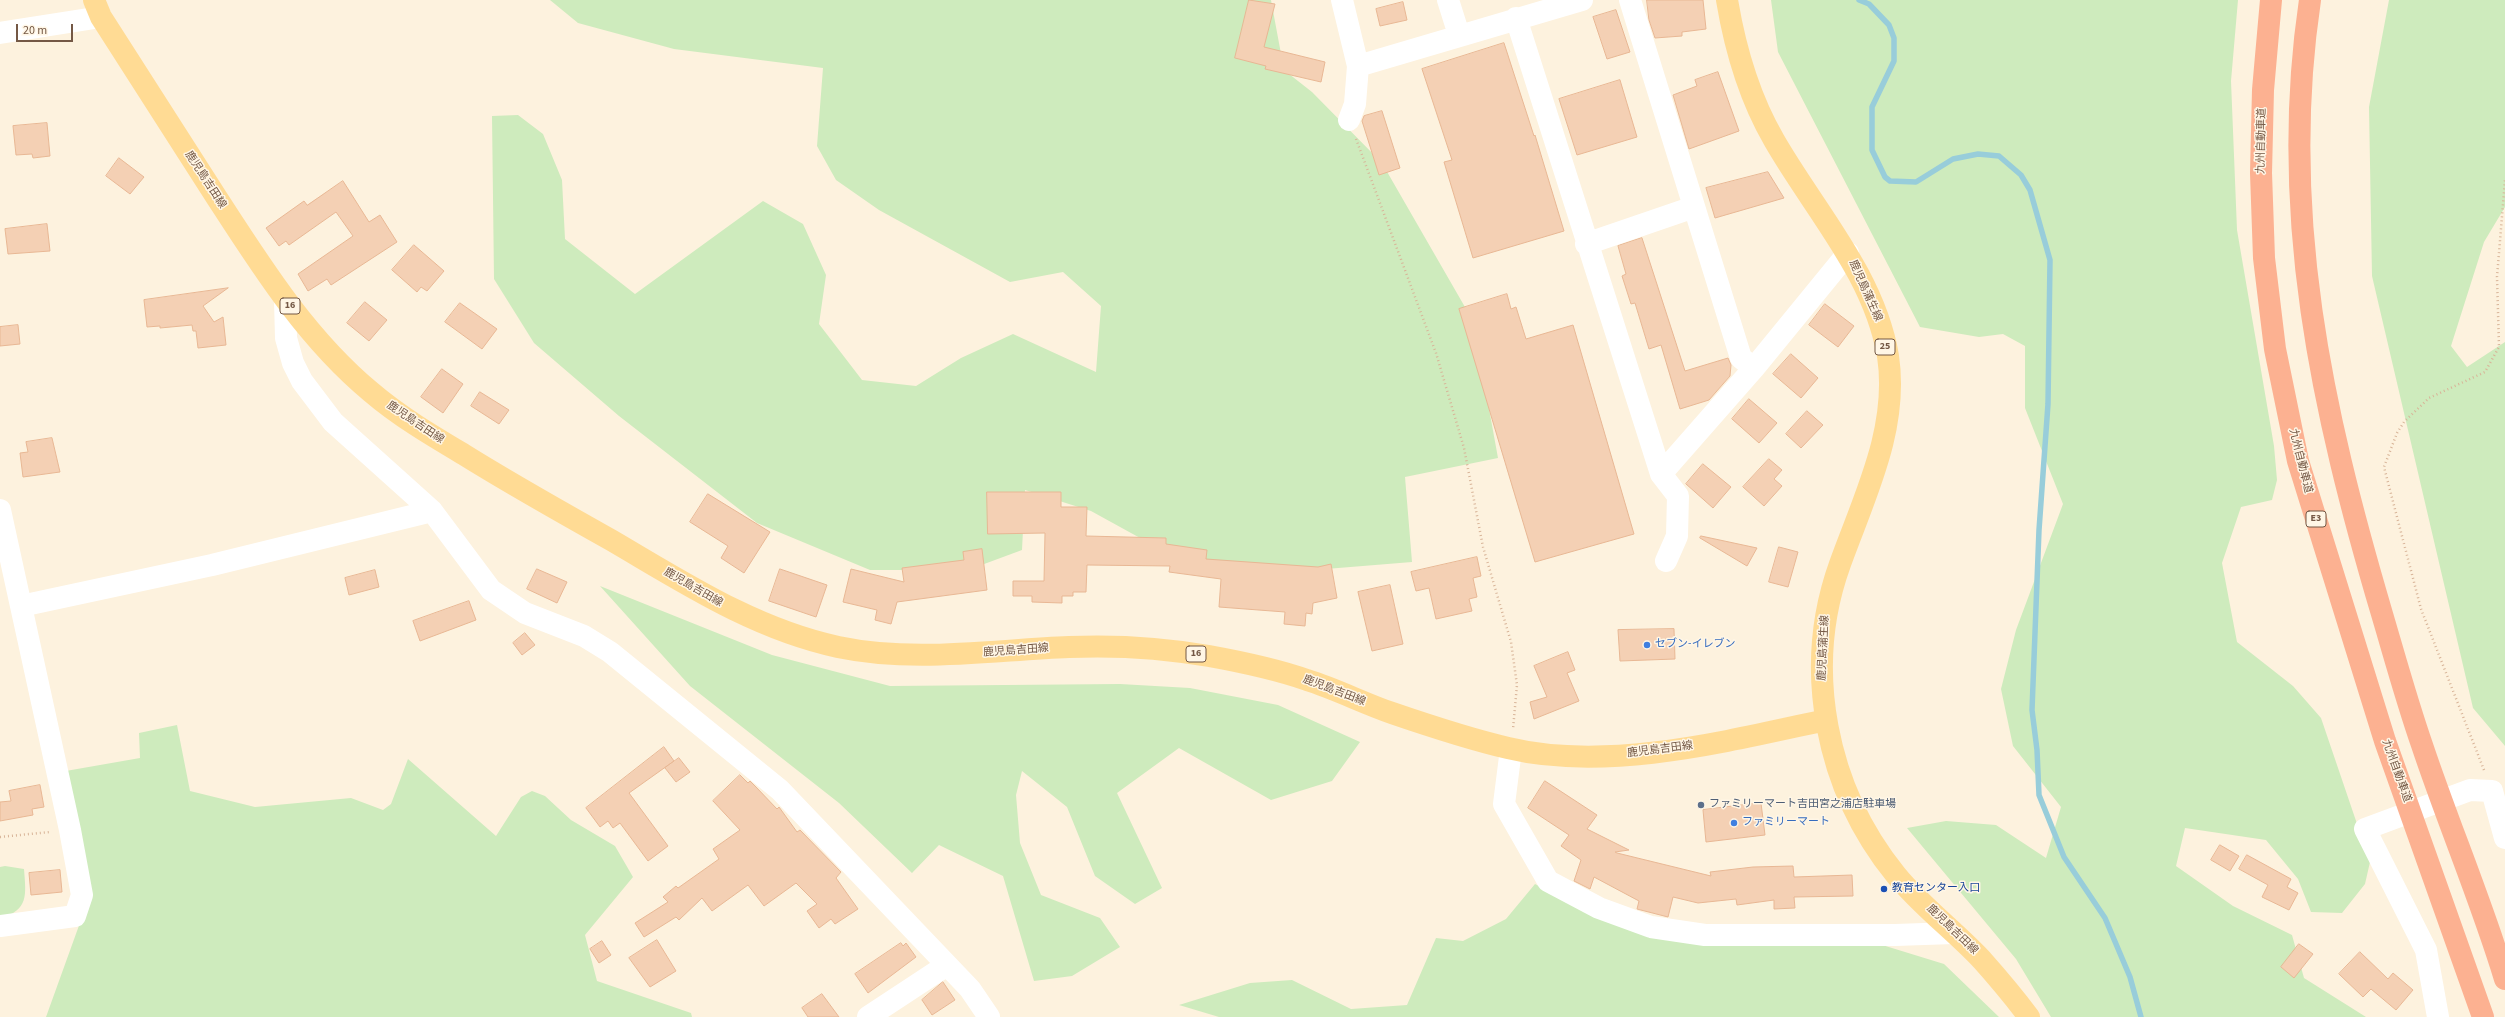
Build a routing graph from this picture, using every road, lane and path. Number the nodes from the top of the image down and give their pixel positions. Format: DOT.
graph roads {
  1 [pos="1342,0"];
  2 [pos="1448,0"];
  3 [pos="1581,0"];
  4 [pos="1630,0"];
  5 [pos="1727,0"];
  6 [pos="2271,0"];
  7 [pos="2310,0"];
  8 [pos="97,8"];
  9 [pos="1516,18"];
  10 [pos="0,33"];
  11 [pos="1459,35"];
  12 [pos="1358,66"];
  13 [pos="1349,120"];
  14 [pos="2505,180"];
  15 [pos="1694,207"];
  16 [pos="1586,244"];
  17 [pos="1848,253"];
  18 [pos="285,300"];
  19 [pos="1754,368"];
  20 [pos="1661,474"];
  21 [pos="0,510"];
  22 [pos="432,511"];
  23 [pos="1666,561"];
  24 [pos="21,606"];
  25 [pos="1826,720"];
  26 [pos="1511,749"];
  27 [pos="2492,791"];
  28 [pos="70,830"];
  29 [pos="0,837"];
  30 [pos="2505,838"];
  31 [pos="0,926"];
  32 [pos="1954,933"];
  33 [pos="947,965"];
  34 [pos="2505,979"];
  35 [pos="868,1017"];
  36 [pos="989,1017"];
  37 [pos="2029,1017"];
  38 [pos="2438,1017"];
  39 [pos="2483,1017"];
  1 -- 12 [label="street"];
  2 -- 11 [label="street"];
  3 -- 9 [label="street"];
  4 -- 15 [label="street"];
  5 -- 17 [label="main road, 鹿児島蒲生線 / 25"];
  6 -- 39 [label="highway, 九州自動車道 / E3"];
  7 -- 34 [label="highway"];
  8 -- 10 [label="street"];
  8 -- 18 [label="main road, 鹿児島吉田線 / 16"];
  9 -- 11 [label="street"];
  9 -- 16 [label="street"];
  11 -- 12 [label="street"];
  12 -- 13 [label="street"];
  13 -- 26 [label="path"];
  14 -- 27 [label="path"];
  15 -- 16 [label="street"];
  15 -- 19 [label="street"];
  16 -- 20 [label="street"];
  17 -- 19 [label="street"];
  17 -- 25 [label="main road, 鹿児島蒲生線 / 25"];
  18 -- 22 [label="street"];
  18 -- 26 [label="main road, 鹿児島吉田線 / 16"];
  19 -- 20 [label="street"];
  20 -- 23 [label="street"];
  21 -- 24 [label="street"];
  22 -- 24 [label="street"];
  22 -- 33 [label="street"];
  24 -- 28 [label="street"];
  25 -- 26 [label="main road, 鹿児島吉田線 / 16"];
  25 -- 32 [label="main road, 鹿児島吉田線"];
  26 -- 32 [label="street"];
  27 -- 30 [label="street"];
  27 -- 38 [label="street"];
  28 -- 29 [label="path"];
  28 -- 31 [label="street"];
  32 -- 37 [label="main road, 鹿児島吉田線"];
  33 -- 35 [label="street"];
  33 -- 36 [label="street"];
}
